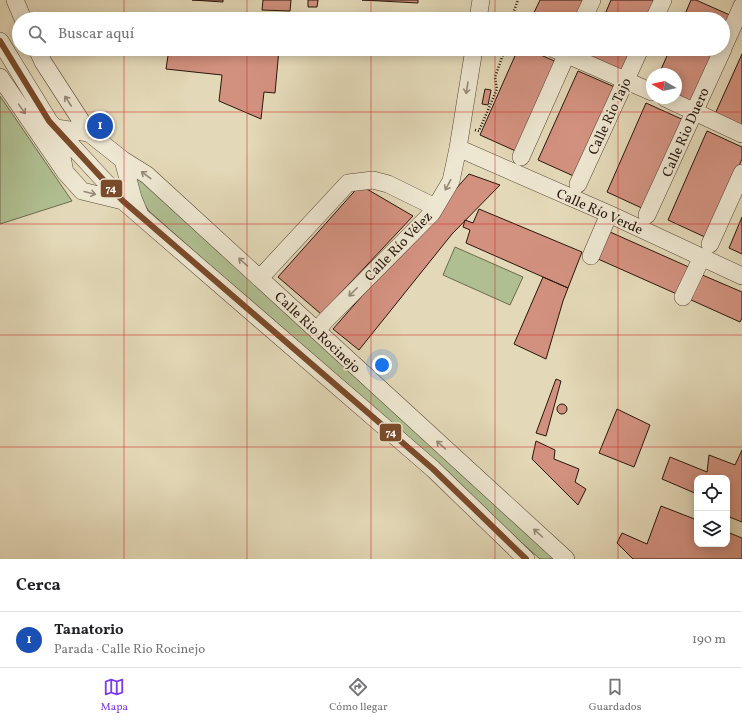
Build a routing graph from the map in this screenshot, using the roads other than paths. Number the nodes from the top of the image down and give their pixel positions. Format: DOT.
graph roads {
  1 [pos="15,0"];
  2 [pos="481,0"];
  3 [pos="592,0"];
  4 [pos="663,0"];
  5 [pos="742,6"];
  6 [pos="20,12"];
  7 [pos="479,12"];
  8 [pos="586,12"];
  9 [pos="657,12"];
  10 [pos="730,33"];
  11 [pos="0,41"];
  12 [pos="40,56"];
  13 [pos="473,56"];
  14 [pos="561,56"];
  15 [pos="574,56"];
  16 [pos="637,56"];
  17 [pos="719,56"];
  18 [pos="0,77"];
  19 [pos="626,80"];
  20 [pos="646,89"];
  21 [pos="677,104"];
  22 [pos="694,112"];
  23 [pos="56,128"];
  24 [pos="89,133"];
  25 [pos="742,134"];
  26 [pos="458,148"];
  27 [pos="521,157"];
  28 [pos="123,160"];
  29 [pos="65,172"];
  30 [pos="742,173"];
  31 [pos="578,184"];
  32 [pos="122,201"];
  33 [pos="435,207"];
  34 [pos="609,214"];
  35 [pos="647,215"];
  36 [pos="141,217"];
  37 [pos="706,251"];
  38 [pos="591,256"];
  39 [pos="742,276"];
  40 [pos="260,278"];
  41 [pos="683,297"];
  42 [pos="317,332"];
  43 [pos="526,559"];
  44 [pos="566,559"];
  1 -- 6 [label="street"];
  2 -- 7 [label="street"];
  3 -- 8 [label="street"];
  4 -- 9 [label="street"];
  5 -- 10 [label="street, Calle Rio Duero"];
  11 -- 23 [label="street"];
  24 -- 12 [label="street, one-way"];
  13 -- 26 [label="street, Calle Río Vélez, one-way"];
  14 -- 27 [label="street"];
  15 -- 19 [label="street"];
  16 -- 19 [label="street, Calle Rio Tajo"];
  17 -- 22 [label="street, Calle Rio Duero"];
  18 -- 29 [label="street, one-way"];
  19 -- 20 [label="street"];
  19 -- 31 [label="street, Calle Rio Tajo"];
  21 -- 22 [label="street"];
  22 -- 25 [label="street"];
  22 -- 35 [label="street, Calle Rio Duero"];
  23 -- 24 [label="street, Calle Rio Rocinejo"];
  23 -- 29 [label="street"];
  23 -- 32 [label="street"];
  24 -- 28 [label="street, Calle Rio Rocinejo"];
  26 -- 33 [label="street, Calle Río Vélez, one-way"];
  26 -- 34 [label="street, Calle Río Verde"];
  28 -- 36 [label="street"];
  40 -- 28 [label="street, Calle Rio Rocinejo, one-way"];
  29 -- 32 [label="street, one-way"];
  30 -- 37 [label="street"];
  32 -- 36 [label="street"];
  33 -- 40 [label="street"];
  33 -- 42 [label="street, Calle Río Vélez, one-way"];
  34 -- 37 [label="street, Calle Río Verde"];
  34 -- 38 [label="street"];
  36 -- 43 [label="street"];
  37 -- 39 [label="street, Calle Río Verde"];
  37 -- 41 [label="street"];
  40 -- 42 [label="street, Calle Rio Rocinejo"];
  44 -- 42 [label="street, Calle Rio Rocinejo, one-way"];
}
